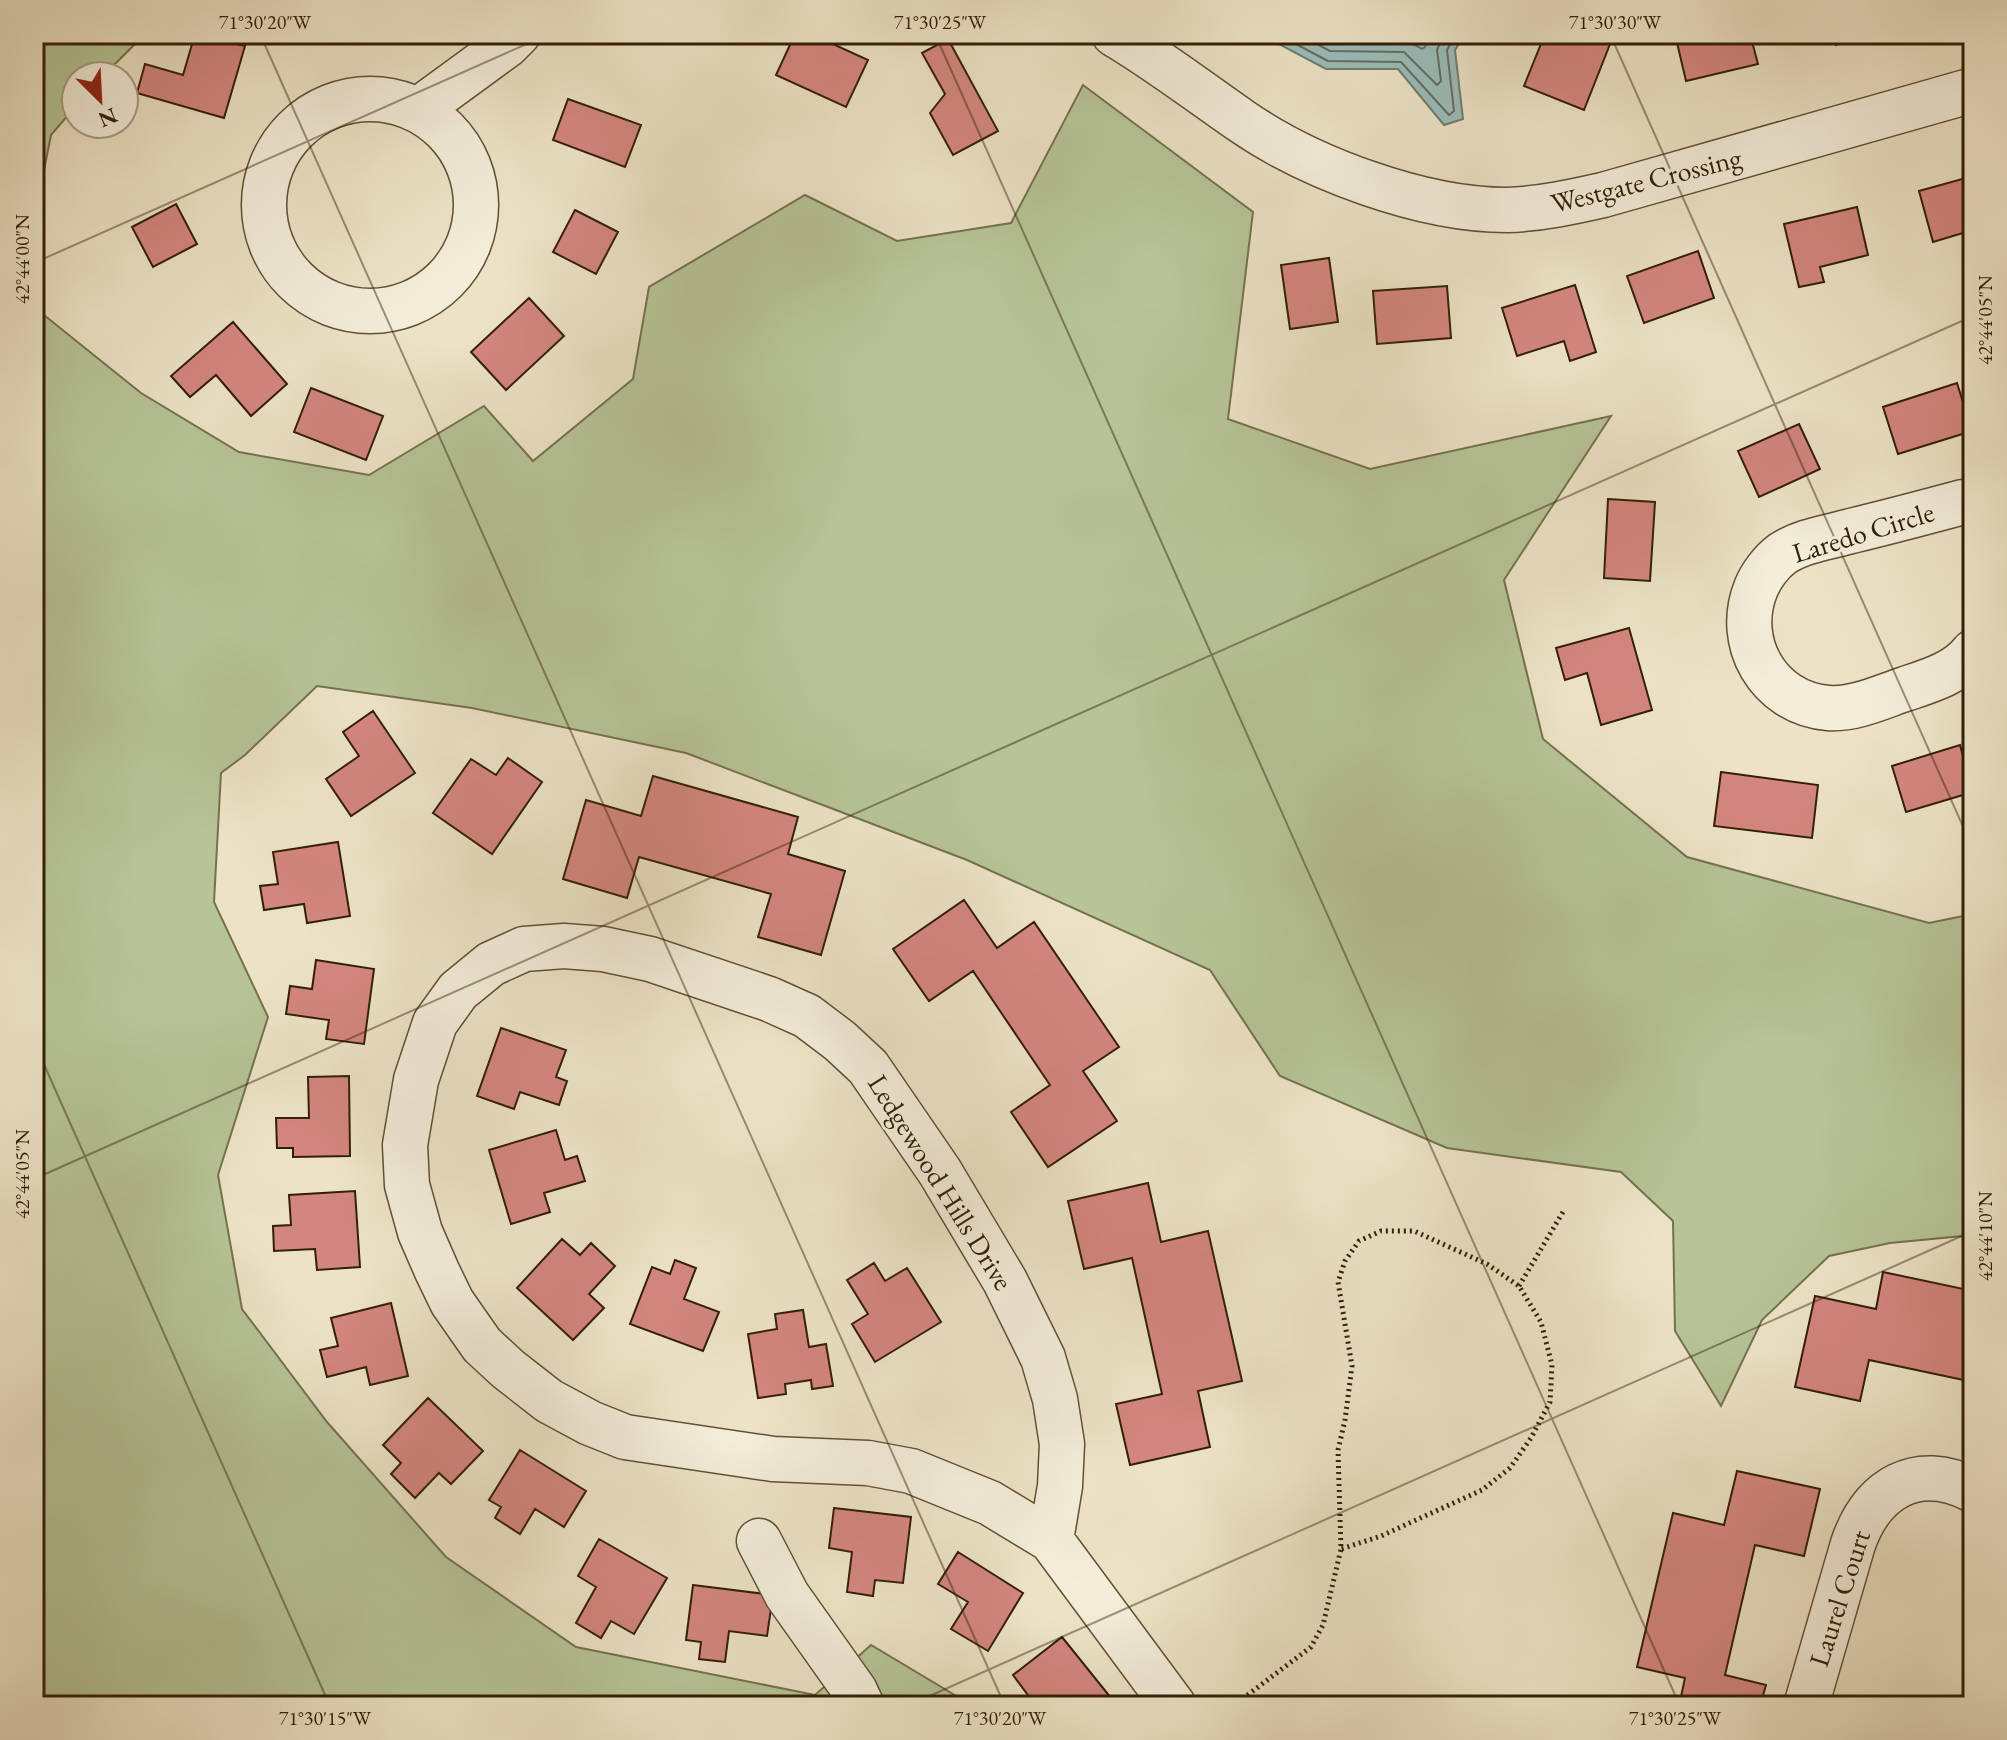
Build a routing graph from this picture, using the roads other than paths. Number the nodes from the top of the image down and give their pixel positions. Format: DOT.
graph roads {
  1 [pos="518,34"];
  2 [pos="1114,34"];
  3 [pos="1973,90"];
  4 [pos="418,110"];
  5 [pos="1973,502"];
  6 [pos="1973,652"];
  7 [pos="1973,1490"];
  8 [pos="1051,1540"];
  9 [pos="759,1541"];
  10 [pos="862,1706"];
  11 [pos="1174,1706"];
  12 [pos="1806,1706"];
  1 -- 4 [label="street"];
  2 -- 3 [label="street, Westgate Crossing"];
  4 -- 4 [label="street"];
  5 -- 6 [label="street, Laredo Circle"];
  7 -- 12 [label="street, Laurel Court"];
  8 -- 8 [label="street, Ledgewood Hills Drive"];
  8 -- 11 [label="street, Ledgewood Hills Drive"];
  9 -- 10 [label="street"];
}
